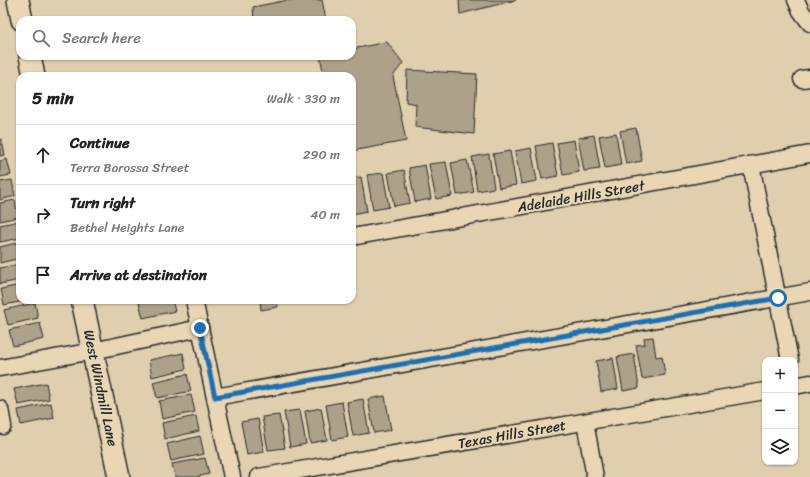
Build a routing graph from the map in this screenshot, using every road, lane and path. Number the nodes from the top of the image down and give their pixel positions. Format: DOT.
graph roads {
  1 [pos="18,0"];
  2 [pos="796,0"];
  3 [pos="21,16"];
  4 [pos="810,23"];
  5 [pos="31,60"];
  6 [pos="33,72"];
  7 [pos="810,154"];
  8 [pos="751,165"];
  9 [pos="356,236"];
  10 [pos="810,292"];
  11 [pos="778,298"];
  12 [pos="83,304"];
  13 [pos="195,304"];
  14 [pos="200,328"];
  15 [pos="93,350"];
  16 [pos="789,357"];
  17 [pos="0,368"];
  18 [pos="810,383"];
  19 [pos="798,385"];
  20 [pos="762,392"];
  21 [pos="215,397"];
  22 [pos="0,409"];
  23 [pos="585,422"];
  24 [pos="3,426"];
  25 [pos="119,477"];
  26 [pos="232,477"];
  27 [pos="259,477"];
  28 [pos="595,477"];
  1 -- 3 [label="main road"];
  2 -- 4 [label="street"];
  5 -- 6 [label="main road"];
  7 -- 8 [label="street, Adelaide Hills Street"];
  8 -- 9 [label="street, Adelaide Hills Street"];
  8 -- 11 [label="street"];
  10 -- 11 [label="street"];
  11 -- 16 [label="street"];
  11 -- 21 [label="street"];
  12 -- 15 [label="main road, West Windmill Lane"];
  13 -- 14 [label="street"];
  14 -- 15 [label="street"];
  14 -- 21 [label="street"];
  15 -- 17 [label="street"];
  15 -- 25 [label="main road, West Windmill Lane"];
  18 -- 19 [label="street"];
  20 -- 23 [label="street, Texas Hills Street"];
  21 -- 26 [label="street"];
  22 -- 24 [label="street"];
  23 -- 27 [label="street, Texas Hills Street"];
  23 -- 28 [label="street"];
}
